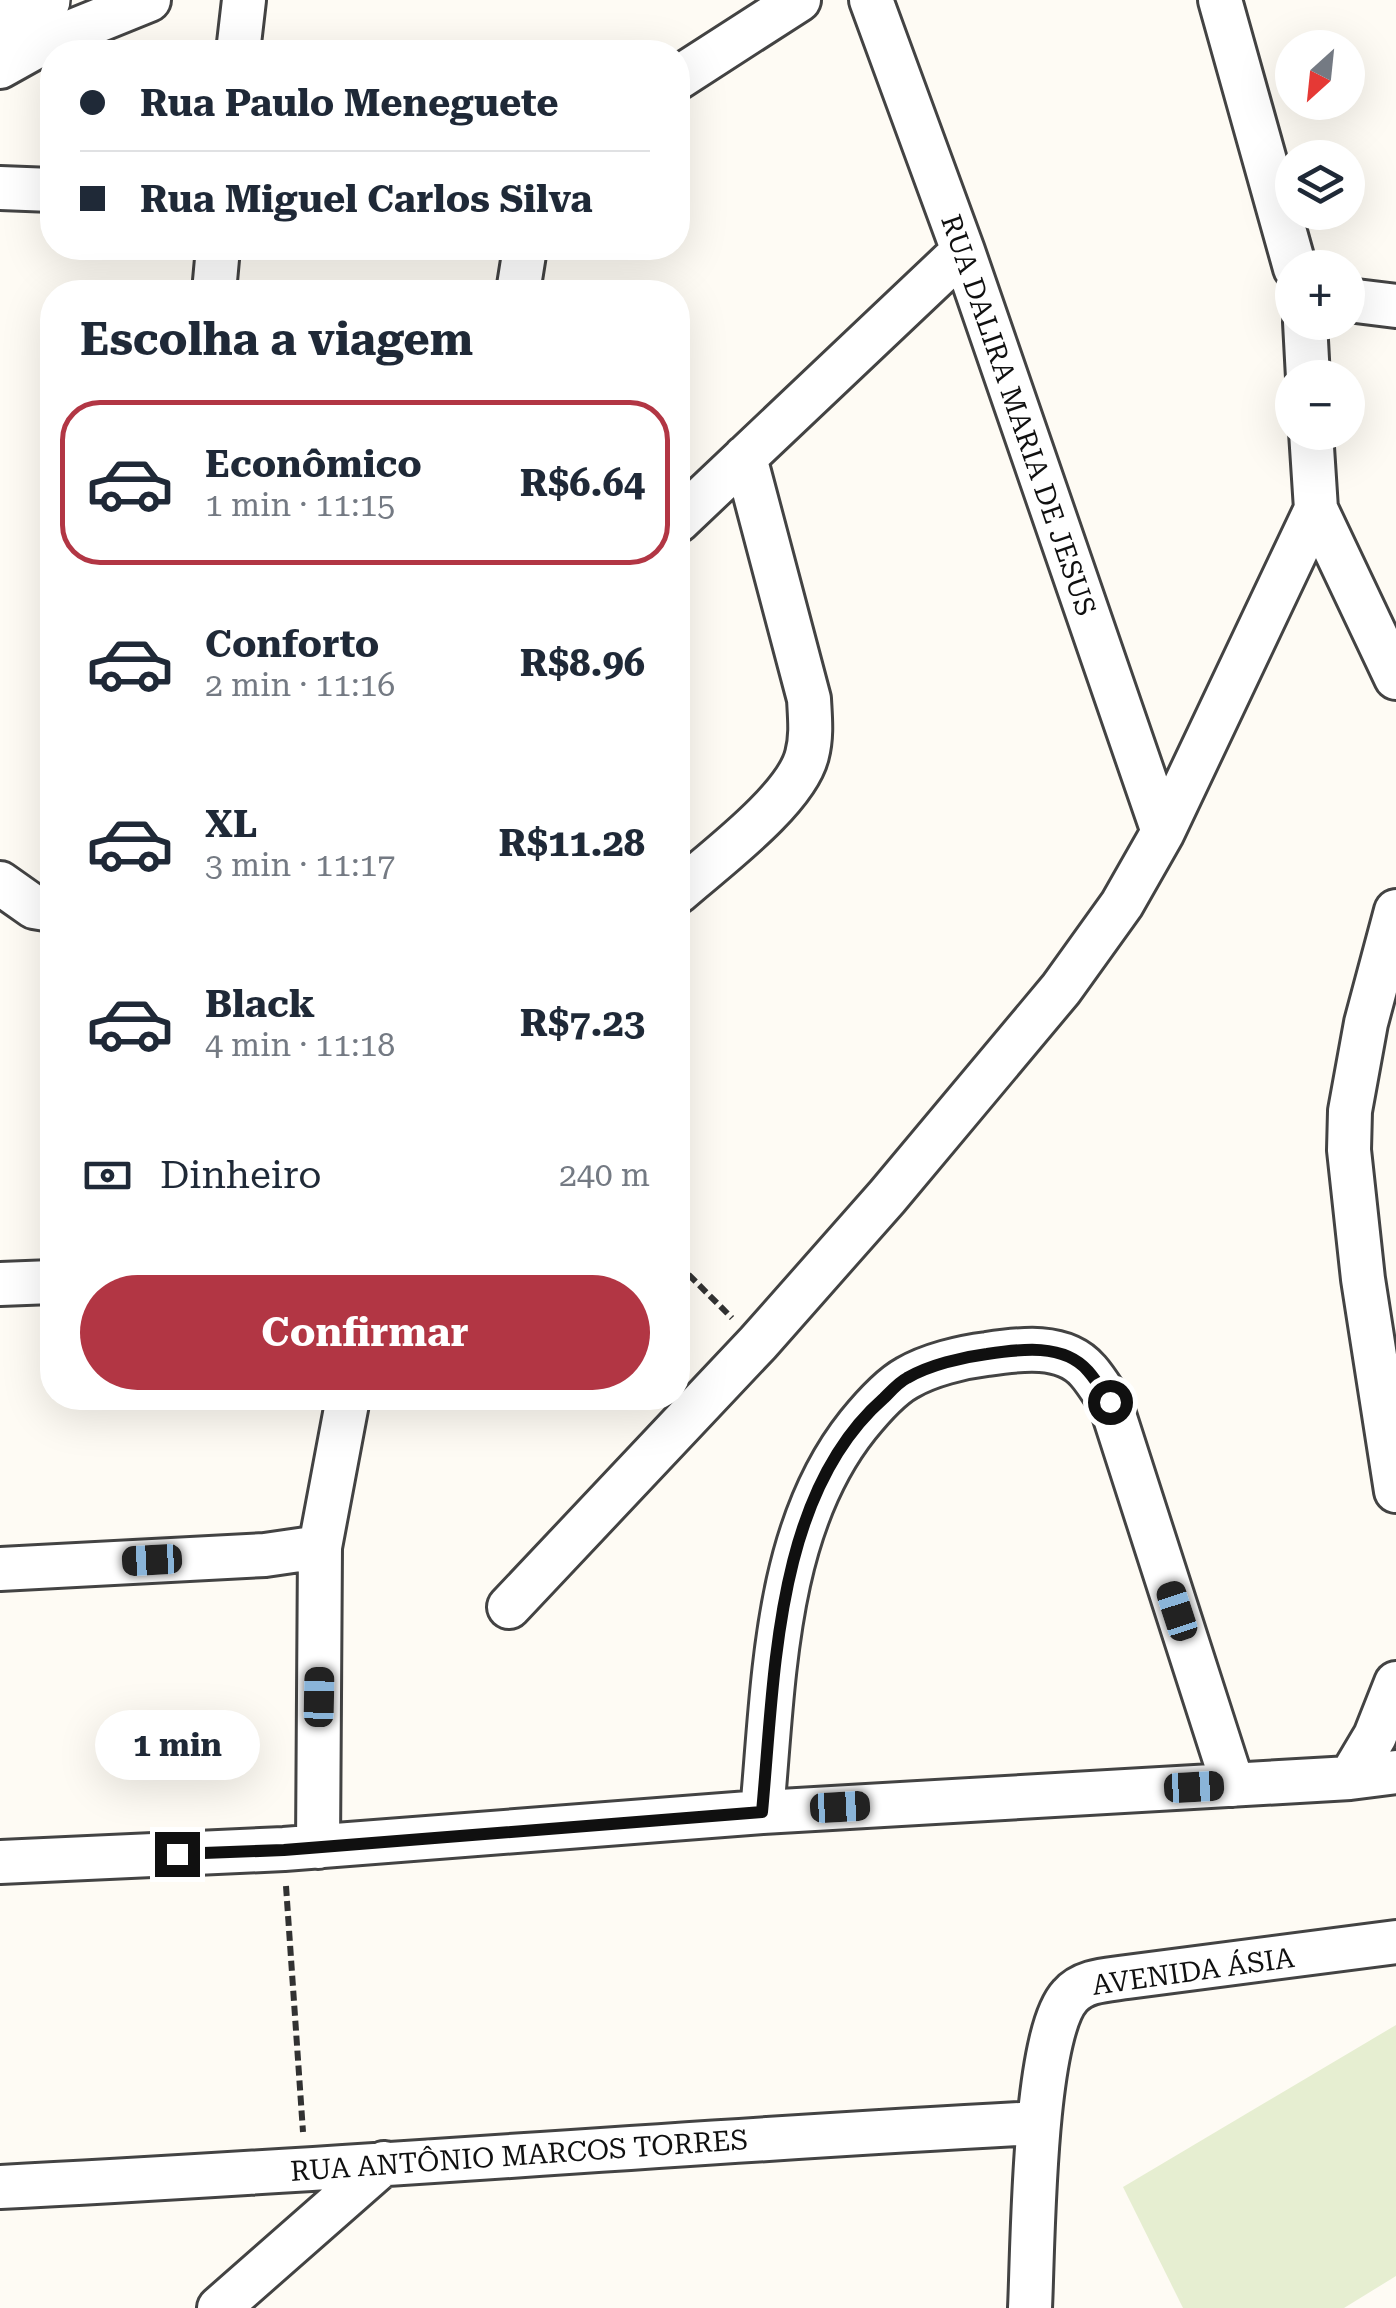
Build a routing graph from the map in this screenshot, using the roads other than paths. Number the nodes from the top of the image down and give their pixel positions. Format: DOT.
graph roads {
  1 [pos="42,0"];
  2 [pos="149,0"];
  3 [pos="244,0"];
  4 [pos="799,0"];
  5 [pos="870,0"];
  6 [pos="1220,0"];
  7 [pos="0,17"];
  8 [pos="53,40"];
  9 [pos="239,40"];
  10 [pos="40,46"];
  11 [pos="0,66"];
  12 [pos="690,70"];
  13 [pos="0,188"];
  14 [pos="40,190"];
  15 [pos="1290,250"];
  16 [pos="963,251"];
  17 [pos="1365,302"];
  18 [pos="1396,306"];
  19 [pos="1312,450"];
  20 [pos="745,456"];
  21 [pos="1316,509"];
  22 [pos="690,510"];
  23 [pos="1396,678"];
  24 [pos="1163,832"];
  25 [pos="690,882"];
  26 [pos="0,883"];
  27 [pos="40,907"];
  28 [pos="1396,911"];
  29 [pos="40,1282"];
  30 [pos="0,1284"];
  31 [pos="346,1410"];
  32 [pos="1396,1492"];
  33 [pos="320,1547"];
  34 [pos="0,1569"];
  35 [pos="509,1607"];
  36 [pos="1396,1683"];
  37 [pos="1396,1772"];
  38 [pos="1350,1778"];
  39 [pos="1232,1785"];
  40 [pos="762,1812"];
  41 [pos="301,1848"];
  42 [pos="0,1862"];
  43 [pos="1396,1942"];
  44 [pos="1038,2123"];
  45 [pos="384,2162"];
  46 [pos="0,2187"];
  47 [pos="219,2308"];
  48 [pos="1030,2308"];
  1 -- 7 [label="street"];
  2 -- 8 [label="street"];
  3 -- 9 [label="street"];
  4 -- 12 [label="street"];
  5 -- 16 [label="street, RUA DALIRA MARIA DE JESUS"];
  6 -- 15 [label="street"];
  10 -- 11 [label="street"];
  13 -- 14 [label="street"];
  16 -- 20 [label="street"];
  16 -- 24 [label="street, RUA DALIRA MARIA DE JESUS"];
  17 -- 18 [label="street"];
  19 -- 21 [label="street"];
  20 -- 22 [label="street"];
  20 -- 25 [label="street"];
  21 -- 23 [label="street"];
  21 -- 24 [label="street"];
  24 -- 35 [label="street"];
  26 -- 27 [label="street"];
  28 -- 32 [label="street"];
  29 -- 30 [label="street"];
  31 -- 33 [label="street"];
  33 -- 34 [label="street"];
  33 -- 41 [label="street"];
  36 -- 38 [label="street"];
  37 -- 38 [label="street"];
  38 -- 39 [label="street"];
  39 -- 40 [label="street"];
  39 -- 40 [label="street"];
  40 -- 41 [label="street"];
  41 -- 42 [label="street"];
  43 -- 44 [label="street, AVENIDA ÁSIA"];
  44 -- 45 [label="street, RUA ANTÔNIO MARCOS TORRES"];
  44 -- 48 [label="street, AVENIDA ÁSIA"];
  45 -- 46 [label="street, RUA ANTÔNIO MARCOS TORRES"];
  45 -- 47 [label="street"];
}
